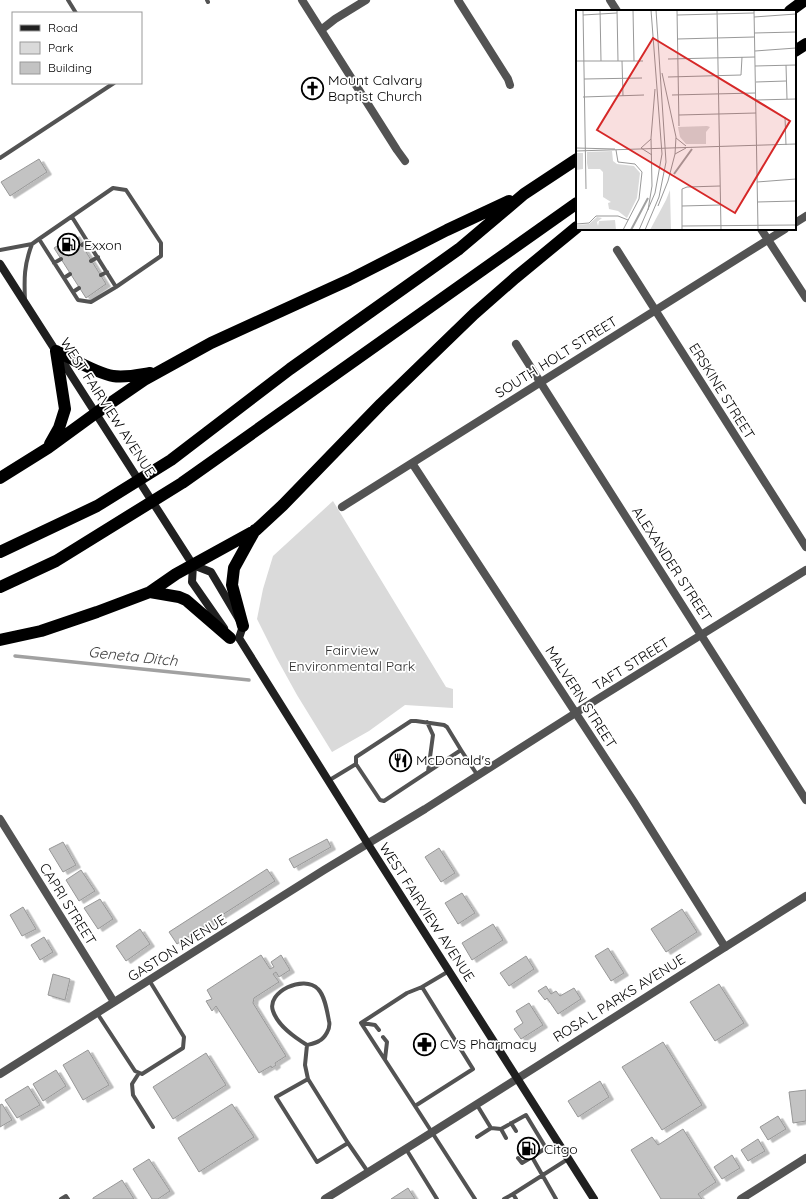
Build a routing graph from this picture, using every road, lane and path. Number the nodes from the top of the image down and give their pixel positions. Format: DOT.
graph roads {
  1 [pos="68,0"];
  2 [pos="302,0"];
  3 [pos="366,0"];
  4 [pos="458,0"];
  5 [pos="610,0"];
  6 [pos="805,0"];
  7 [pos="616,10"];
  8 [pos="791,10"];
  9 [pos="75,12"];
  10 [pos="321,30"];
  11 [pos="806,44"];
  12 [pos="796,50"];
  13 [pos="112,84"];
  14 [pos="510,85"];
  15 [pos="0,158"];
  16 [pos="576,160"];
  17 [pos="405,161"];
  18 [pos="524,194"];
  19 [pos="576,204"];
  20 [pos="806,216"];
  21 [pos="72,217"];
  22 [pos="796,222"];
  23 [pos="576,228"];
  24 [pos="762,230"];
  25 [pos="783,230"];
  26 [pos="39,239"];
  27 [pos="768,239"];
  28 [pos="88,241"];
  29 [pos="32,244"];
  30 [pos="82,245"];
  31 [pos="0,250"];
  32 [pos="617,250"];
  33 [pos="98,257"];
  34 [pos="60,259"];
  35 [pos="91,261"];
  36 [pos="54,263"];
  37 [pos="0,264"];
  38 [pos="107,272"];
  39 [pos="70,274"];
  40 [pos="101,275"];
  41 [pos="64,278"];
  42 [pos="116,287"];
  43 [pos="79,288"];
  44 [pos="73,292"];
  45 [pos="806,298"];
  46 [pos="25,303"];
  47 [pos="655,310"];
  48 [pos="516,344"];
  49 [pos="56,351"];
  50 [pos="159,372"];
  51 [pos="541,382"];
  52 [pos="96,413"];
  53 [pos="48,448"];
  54 [pos="412,463"];
  55 [pos="0,478"];
  56 [pos="342,507"];
  57 [pos="256,530"];
  58 [pos="806,547"];
  59 [pos="0,552"];
  60 [pos="193,565"];
  61 [pos="806,570"];
  62 [pos="0,587"];
  63 [pos="150,592"];
  64 [pos="243,626"];
  65 [pos="702,635"];
  66 [pos="235,638"];
  67 [pos="0,640"];
  68 [pos="576,713"];
  69 [pos="427,722"];
  70 [pos="461,750"];
  71 [pos="356,764"];
  72 [pos="428,772"];
  73 [pos="478,776"];
  74 [pos="328,781"];
  75 [pos="806,800"];
  76 [pos="0,819"];
  77 [pos="368,844"];
  78 [pos="805,900"];
  79 [pos="725,948"];
  80 [pos="449,971"];
  81 [pos="149,980"];
  82 [pos="422,987"];
  83 [pos="114,1002"];
  84 [pos="97,1012"];
  85 [pos="362,1023"];
  86 [pos="378,1030"];
  87 [pos="383,1037"];
  88 [pos="307,1045"];
  89 [pos="385,1060"];
  90 [pos="139,1073"];
  91 [pos="0,1074"];
  92 [pos="308,1078"];
  93 [pos="518,1079"];
  94 [pos="477,1105"];
  95 [pos="415,1106"];
  96 [pos="511,1123"];
  97 [pos="153,1127"];
  98 [pos="491,1128"];
  99 [pos="501,1129"];
  100 [pos="516,1131"];
  101 [pos="432,1133"];
  102 [pos="477,1137"];
  103 [pos="506,1138"];
  104 [pos="348,1143"];
  105 [pos="406,1149"];
  106 [pos="528,1151"];
  107 [pos="532,1157"];
  108 [pos="518,1158"];
  109 [pos="569,1158"];
  110 [pos="806,1158"];
  111 [pos="368,1172"];
  112 [pos="542,1176"];
  113 [pos="513,1194"];
  114 [pos="61,1199"];
  115 [pos="68,1199"];
  116 [pos="325,1199"];
  117 [pos="437,1199"];
  118 [pos="474,1199"];
  119 [pos="504,1199"];
  120 [pos="516,1199"];
  121 [pos="556,1199"];
  122 [pos="594,1199"];
  123 [pos="741,1199"];
  1 -- 9 [label="lane"];
  2 -- 10 [label="street"];
  3 -- 10 [label="street"];
  4 -- 14 [label="street"];
  5 -- 7 [label="street"];
  6 -- 8 [label="highway"];
  10 -- 17 [label="street"];
  11 -- 12 [label="highway"];
  13 -- 15 [label="lane"];
  16 -- 18 [label="highway"];
  18 -- 50 [label="highway"];
  18 -- 59 [label="highway"];
  19 -- 62 [label="highway"];
  20 -- 22 [label="street"];
  21 -- 26 [label="lane"];
  21 -- 28 [label="lane"];
  21 -- 42 [label="lane"];
  23 -- 57 [label="highway"];
  24 -- 27 [label="street"];
  25 -- 27 [label="street, SOUTH HOLT STREET"];
  26 -- 29 [label="lane"];
  26 -- 36 [label="lane"];
  27 -- 45 [label="street"];
  27 -- 47 [label="street, SOUTH HOLT STREET"];
  28 -- 30 [label="lane"];
  28 -- 33 [label="lane"];
  29 -- 31 [label="lane"];
  29 -- 46 [label="lane"];
  32 -- 47 [label="street, ERSKINE STREET"];
  33 -- 35 [label="lane"];
  33 -- 38 [label="lane"];
  34 -- 36 [label="lane"];
  36 -- 41 [label="lane"];
  37 -- 46 [label="main road, WEST FAIRVIEW AVENUE"];
  38 -- 40 [label="lane"];
  38 -- 42 [label="lane"];
  39 -- 41 [label="lane"];
  41 -- 44 [label="lane"];
  42 -- 44 [label="lane"];
  43 -- 44 [label="lane"];
  46 -- 49 [label="main road, WEST FAIRVIEW AVENUE"];
  47 -- 51 [label="street, SOUTH HOLT STREET"];
  47 -- 58 [label="street, ERSKINE STREET"];
  48 -- 51 [label="street, ALEXANDER STREET"];
  49 -- 50 [label="highway"];
  49 -- 52 [label="main road, WEST FAIRVIEW AVENUE"];
  49 -- 53 [label="highway"];
  50 -- 52 [label="highway"];
  51 -- 54 [label="street, SOUTH HOLT STREET"];
  51 -- 65 [label="street, ALEXANDER STREET"];
  52 -- 53 [label="highway"];
  52 -- 60 [label="main road, WEST FAIRVIEW AVENUE"];
  53 -- 55 [label="highway"];
  54 -- 56 [label="street, SOUTH HOLT STREET"];
  54 -- 68 [label="street, MALVERN STREET"];
  57 -- 60 [label="highway"];
  57 -- 64 [label="highway"];
  60 -- 63 [label="highway"];
  60 -- 64 [label="main road"];
  60 -- 66 [label="main road, WEST FAIRVIEW AVENUE"];
  61 -- 65 [label="street, TAFT STREET"];
  63 -- 66 [label="highway"];
  63 -- 67 [label="highway"];
  64 -- 66 [label="main road"];
  65 -- 68 [label="street, TAFT STREET"];
  65 -- 75 [label="street, ALEXANDER STREET"];
  66 -- 74 [label="main road, WEST FAIRVIEW AVENUE"];
  68 -- 73 [label="street, TAFT STREET"];
  68 -- 79 [label="street, MALVERN STREET"];
  69 -- 70 [label="lane"];
  69 -- 71 [label="lane"];
  69 -- 72 [label="lane"];
  70 -- 72 [label="lane"];
  70 -- 73 [label="lane"];
  71 -- 72 [label="lane"];
  71 -- 74 [label="lane"];
  73 -- 77 [label="street, TAFT STREET"];
  74 -- 77 [label="main road, WEST FAIRVIEW AVENUE"];
  76 -- 83 [label="street, CAPRI STREET"];
  77 -- 80 [label="main road, WEST FAIRVIEW AVENUE"];
  77 -- 81 [label="street, GASTON AVENUE"];
  78 -- 79 [label="street, ROSA L PARKS AVENUE"];
  79 -- 93 [label="street, ROSA L PARKS AVENUE"];
  80 -- 82 [label="lane"];
  80 -- 93 [label="main road, WEST FAIRVIEW AVENUE"];
  81 -- 83 [label="street, GASTON AVENUE"];
  81 -- 90 [label="lane"];
  82 -- 85 [label="lane"];
  82 -- 95 [label="lane"];
  83 -- 84 [label="street, GASTON AVENUE"];
  84 -- 90 [label="lane"];
  84 -- 91 [label="street, GASTON AVENUE"];
  85 -- 86 [label="lane"];
  85 -- 89 [label="lane"];
  87 -- 89 [label="lane"];
  88 -- 88 [label="lane"];
  88 -- 92 [label="lane"];
  89 -- 95 [label="lane"];
  90 -- 97 [label="lane"];
  92 -- 104 [label="lane"];
  92 -- 104 [label="lane"];
  93 -- 94 [label="street, ROSA L PARKS AVENUE"];
  93 -- 109 [label="main road, WEST FAIRVIEW AVENUE"];
  94 -- 98 [label="lane"];
  94 -- 101 [label="street, ROSA L PARKS AVENUE"];
  95 -- 101 [label="lane"];
  96 -- 99 [label="lane"];
  96 -- 100 [label="lane"];
  96 -- 107 [label="lane"];
  98 -- 99 [label="lane"];
  98 -- 102 [label="lane"];
  99 -- 103 [label="lane"];
  101 -- 105 [label="street, ROSA L PARKS AVENUE"];
  101 -- 118 [label="lane"];
  104 -- 111 [label="lane"];
  105 -- 111 [label="street, ROSA L PARKS AVENUE"];
  105 -- 117 [label="lane"];
  106 -- 107 [label="lane"];
  107 -- 108 [label="lane"];
  107 -- 112 [label="lane"];
  109 -- 112 [label="lane"];
  109 -- 122 [label="main road, WEST FAIRVIEW AVENUE"];
  110 -- 123 [label="street"];
  111 -- 116 [label="street, ROSA L PARKS AVENUE"];
  112 -- 113 [label="lane"];
  112 -- 121 [label="lane"];
  113 -- 119 [label="lane"];
  113 -- 120 [label="lane"];
  114 -- 115 [label="lane"];
}
